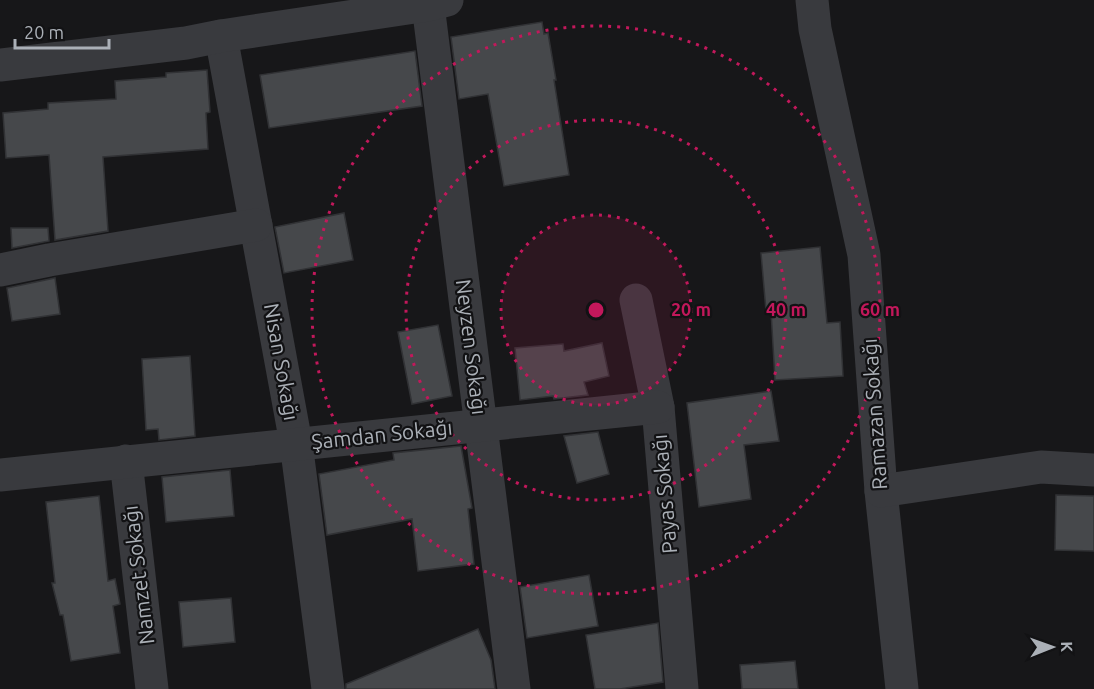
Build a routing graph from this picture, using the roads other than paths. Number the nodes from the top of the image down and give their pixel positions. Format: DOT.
graph roads {
  1 [pos="812,0"];
  2 [pos="438,2"];
  3 [pos="221,36"];
  4 [pos="0,65"];
  5 [pos="255,225"];
  6 [pos="0,270"];
  7 [pos="636,300"];
  8 [pos="658,407"];
  9 [pos="481,426"];
  10 [pos="296,444"];
  11 [pos="126,461"];
  12 [pos="1094,470"];
  13 [pos="0,475"];
  14 [pos="880,491"];
  15 [pos="152,689"];
  16 [pos="328,689"];
  17 [pos="514,689"];
  18 [pos="682,689"];
  19 [pos="902,689"];
  1 -- 14 [label="street, Ramazan Sokağı"];
  2 -- 3 [label="street"];
  2 -- 9 [label="street, Neyzen Sokağı"];
  3 -- 4 [label="street"];
  3 -- 5 [label="street, Nisan Sokağı"];
  5 -- 6 [label="street"];
  5 -- 10 [label="street, Nisan Sokağı"];
  7 -- 8 [label="street, Payas Sokağı"];
  8 -- 9 [label="street, Şamdan Sokağı"];
  8 -- 18 [label="street, Payas Sokağı"];
  9 -- 10 [label="street, Şamdan Sokağı"];
  9 -- 17 [label="street, Neyzen Sokağı"];
  10 -- 11 [label="street, Şamdan Sokağı"];
  10 -- 16 [label="street, Nisan Sokağı"];
  11 -- 13 [label="street, Şamdan Sokağı"];
  11 -- 15 [label="street, Namzet Sokağı"];
  12 -- 14 [label="street"];
  14 -- 19 [label="street, Ramazan Sokağı"];
}
